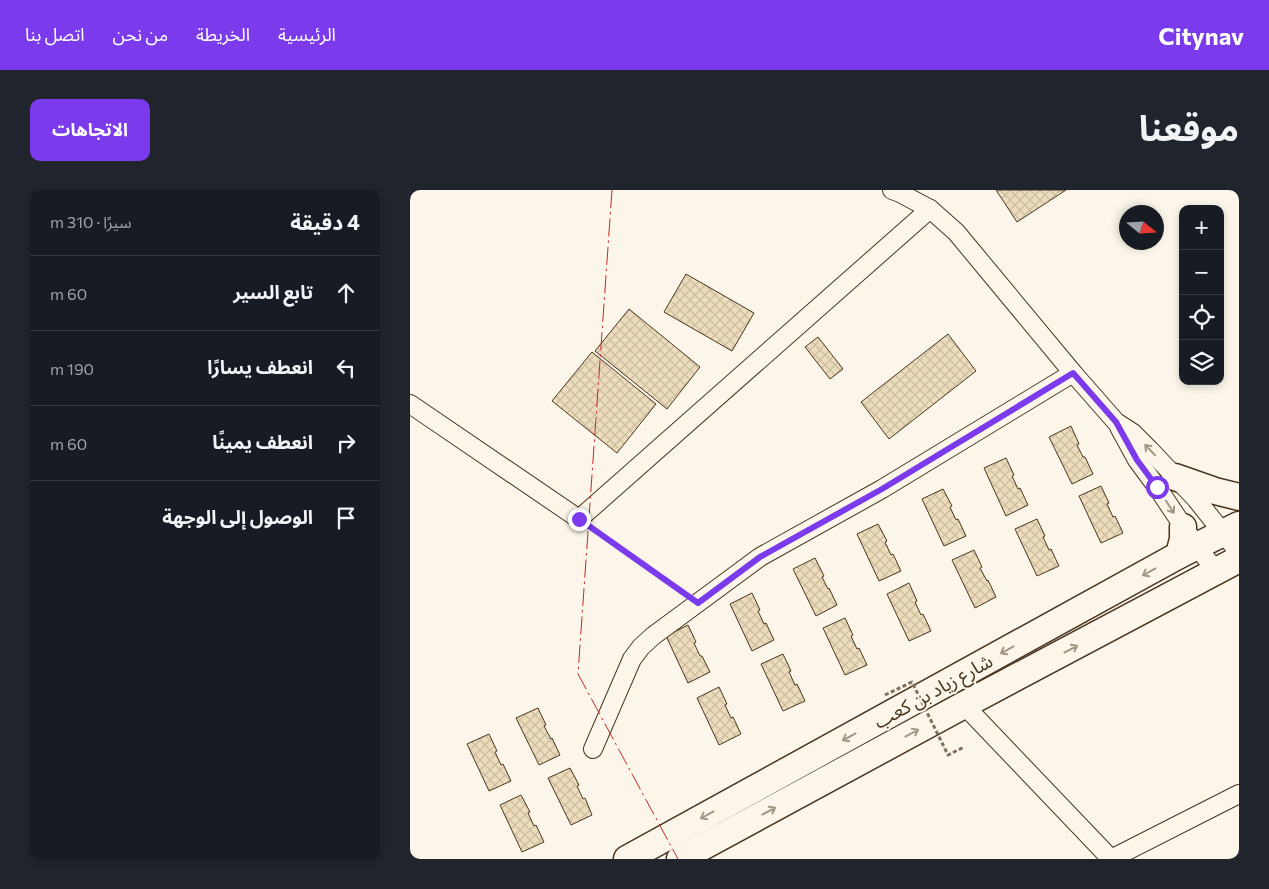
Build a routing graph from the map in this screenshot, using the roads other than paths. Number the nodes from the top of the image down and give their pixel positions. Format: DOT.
graph roads {
  1 [pos="892,190"];
  2 [pos="930,209"];
  3 [pos="1073,373"];
  4 [pos="410,404"];
  5 [pos="1116,422"];
  6 [pos="1175,477"];
  7 [pos="1239,497"];
  8 [pos="1231,529"];
  9 [pos="1186,543"];
  10 [pos="1239,554"];
  11 [pos="1228,566"];
  12 [pos="964,705"];
  13 [pos="594,749"];
  14 [pos="1239,794"];
  15 [pos="627,859"];
  16 [pos="680,859"];
  17 [pos="1111,859"];
  1 -- 2 [label="street"];
  2 -- 3 [label="street"];
  2 -- 4 [label="street"];
  3 -- 5 [label="street"];
  3 -- 13 [label="street"];
  6 -- 5 [label="street, one-way"];
  5 -- 9 [label="street, one-way"];
  6 -- 7 [label="highway"];
  6 -- 8 [label="street"];
  8 -- 9 [label="highway, شارع زياد بن كعب"];
  8 -- 10 [label="street"];
  9 -- 11 [label="street"];
  9 -- 15 [label="highway, شارع زياد بن كعب, one-way"];
  12 -- 11 [label="highway, شارع زياد بن كعب, one-way"];
  16 -- 12 [label="highway, شارع زياد بن كعب, one-way"];
  12 -- 17 [label="street"];
  14 -- 17 [label="street"];
}
